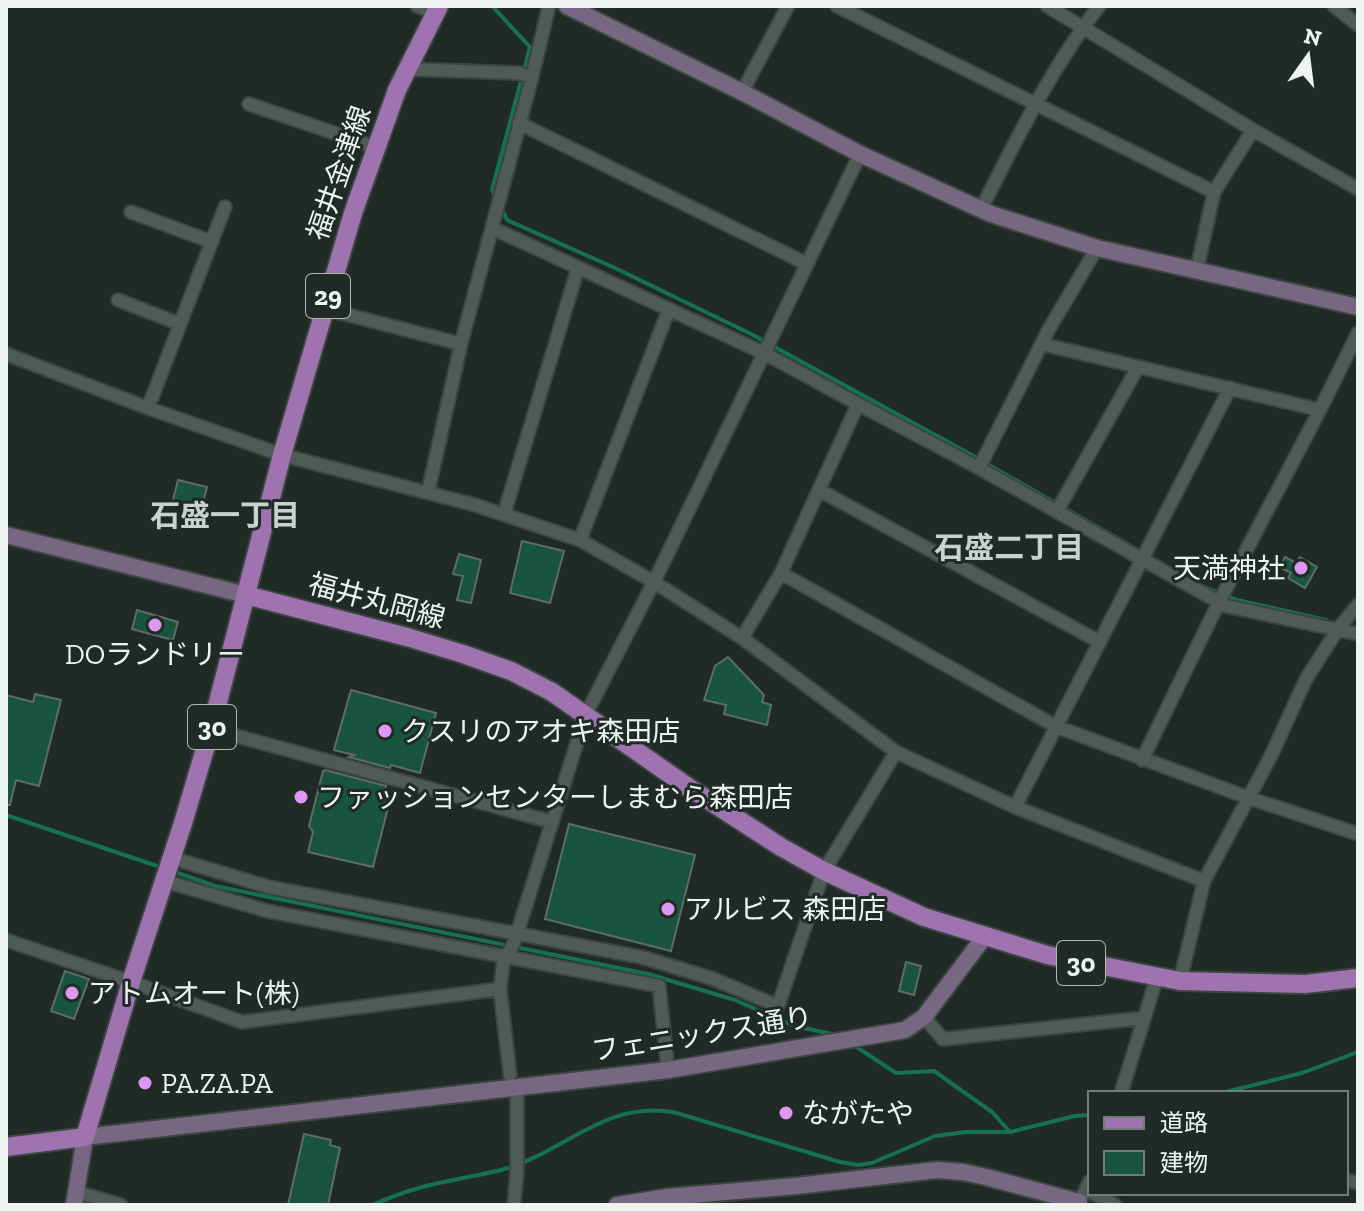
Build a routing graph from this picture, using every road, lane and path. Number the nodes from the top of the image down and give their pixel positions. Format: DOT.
graph roads {
  1 [pos="417,6"];
  2 [pos="549,6"];
  3 [pos="567,6"];
  4 [pos="788,6"];
  5 [pos="837,6"];
  6 [pos="1047,6"];
  7 [pos="1099,6"];
  8 [pos="1334,6"];
  9 [pos="437,9"];
  10 [pos="1358,25"];
  11 [pos="1083,27"];
  12 [pos="407,69"];
  13 [pos="532,77"];
  14 [pos="742,92"];
  15 [pos="249,104"];
  16 [pos="1035,105"];
  17 [pos="519,123"];
  18 [pos="1253,130"];
  19 [pos="375,147"];
  20 [pos="860,154"];
  21 [pos="1358,189"];
  22 [pos="1214,192"];
  23 [pos="225,207"];
  24 [pos="981,209"];
  25 [pos="131,212"];
  26 [pos="492,228"];
  27 [pos="212,242"];
  28 [pos="1097,248"];
  29 [pos="807,264"];
  30 [pos="578,268"];
  31 [pos="1197,269"];
  32 [pos="118,300"];
  33 [pos="1358,307"];
  34 [pos="325,309"];
  35 [pos="669,309"];
  36 [pos="180,324"];
  37 [pos="1358,333"];
  38 [pos="461,344"];
  39 [pos="1042,344"];
  40 [pos="764,353"];
  41 [pos="6,354"];
  42 [pos="1138,367"];
  43 [pos="1230,388"];
  44 [pos="858,404"];
  45 [pos="148,408"];
  46 [pos="1320,410"];
  47 [pos="282,455"];
  48 [pos="979,468"];
  49 [pos="819,490"];
  50 [pos="428,492"];
  51 [pos="1057,511"];
  52 [pos="504,514"];
  53 [pos="6,535"];
  54 [pos="580,540"];
  55 [pos="1143,559"];
  56 [pos="781,573"];
  57 [pos="654,582"];
  58 [pos="246,595"];
  59 [pos="1219,602"];
  60 [pos="1358,605"];
  61 [pos="1338,629"];
  62 [pos="1358,634"];
  63 [pos="742,638"];
  64 [pos="1100,642"];
  65 [pos="586,714"];
  66 [pos="1055,726"];
  67 [pos="211,729"];
  68 [pos="896,752"];
  69 [pos="1142,760"];
  70 [pos="1249,798"];
  71 [pos="1015,807"];
  72 [pos="552,822"];
  73 [pos="1358,834"];
  74 [pos="172,858"];
  75 [pos="824,871"];
  76 [pos="165,881"];
  77 [pos="1204,881"];
  78 [pos="985,936"];
  79 [pos="516,937"];
  80 [pos="6,940"];
  81 [pos="506,954"];
  82 [pos="1157,977"];
  83 [pos="1358,978"];
  84 [pos="1180,981"];
  85 [pos="131,982"];
  86 [pos="500,989"];
  87 [pos="924,1017"];
  88 [pos="1144,1018"];
  89 [pos="668,1070"];
  90 [pos="513,1082"];
  91 [pos="1122,1091"];
  92 [pos="85,1137"];
  93 [pos="6,1147"];
  94 [pos="1086,1193"];
  95 [pos="1091,1195"];
  96 [pos="75,1198"];
  97 [pos="746,1198"];
  98 [pos="121,1205"];
  99 [pos="514,1205"];
  100 [pos="617,1205"];
  101 [pos="1115,1205"];
  1 -- 9 [label="street"];
  2 -- 13 [label="street"];
  3 -- 14 [label="street"];
  4 -- 14 [label="street"];
  5 -- 16 [label="street"];
  6 -- 11 [label="street"];
  7 -- 11 [label="street"];
  8 -- 10 [label="street"];
  9 -- 12 [label="main road, 福井金津線 / 29"];
  11 -- 16 [label="street"];
  11 -- 18 [label="street"];
  12 -- 13 [label="street"];
  12 -- 19 [label="main road, 福井金津線 / 29"];
  13 -- 17 [label="street"];
  14 -- 20 [label="street"];
  15 -- 19 [label="street"];
  16 -- 22 [label="street"];
  16 -- 24 [label="street"];
  17 -- 26 [label="street"];
  17 -- 29 [label="street"];
  18 -- 21 [label="street"];
  18 -- 22 [label="street"];
  19 -- 34 [label="main road, 福井金津線 / 29"];
  20 -- 24 [label="street"];
  20 -- 29 [label="street"];
  22 -- 31 [label="street"];
  23 -- 27 [label="street"];
  24 -- 28 [label="street"];
  25 -- 27 [label="street"];
  26 -- 30 [label="street"];
  26 -- 38 [label="street"];
  27 -- 36 [label="street"];
  28 -- 31 [label="street"];
  28 -- 39 [label="street"];
  29 -- 40 [label="street"];
  30 -- 35 [label="street"];
  30 -- 52 [label="street"];
  31 -- 33 [label="street"];
  32 -- 36 [label="street"];
  34 -- 38 [label="street"];
  34 -- 47 [label="main road, 福井金津線 / 29"];
  35 -- 40 [label="street"];
  35 -- 54 [label="street"];
  36 -- 45 [label="street"];
  37 -- 46 [label="street"];
  38 -- 50 [label="street"];
  39 -- 42 [label="street"];
  39 -- 48 [label="street"];
  40 -- 44 [label="street"];
  40 -- 57 [label="street"];
  41 -- 45 [label="street"];
  42 -- 43 [label="street"];
  42 -- 51 [label="street"];
  43 -- 46 [label="street"];
  43 -- 55 [label="street"];
  44 -- 48 [label="street"];
  44 -- 49 [label="street"];
  45 -- 47 [label="street"];
  46 -- 59 [label="street"];
  47 -- 50 [label="street"];
  47 -- 58 [label="main road, 福井金津線 / 29"];
  48 -- 51 [label="street"];
  49 -- 56 [label="street"];
  49 -- 64 [label="street"];
  50 -- 52 [label="street"];
  51 -- 55 [label="street"];
  52 -- 54 [label="street"];
  53 -- 58 [label="street"];
  54 -- 57 [label="street"];
  55 -- 59 [label="street"];
  55 -- 64 [label="street"];
  56 -- 63 [label="street"];
  56 -- 66 [label="street"];
  57 -- 63 [label="street"];
  57 -- 65 [label="street"];
  58 -- 65 [label="main road, 福井丸岡線 / 30"];
  58 -- 67 [label="main road, 30"];
  59 -- 61 [label="street"];
  59 -- 69 [label="street"];
  60 -- 61 [label="street"];
  61 -- 62 [label="street"];
  61 -- 70 [label="street"];
  63 -- 68 [label="street"];
  64 -- 66 [label="street"];
  65 -- 72 [label="street"];
  65 -- 75 [label="main road, 福井丸岡線 / 30"];
  66 -- 69 [label="street"];
  66 -- 71 [label="street"];
  67 -- 72 [label="street"];
  67 -- 74 [label="main road, 30"];
  68 -- 71 [label="street"];
  68 -- 75 [label="street"];
  69 -- 70 [label="street"];
  70 -- 73 [label="street"];
  70 -- 77 [label="street"];
  71 -- 77 [label="street"];
  72 -- 79 [label="street"];
  74 -- 76 [label="main road, 30"];
  74 -- 79 [label="street"];
  75 -- 78 [label="main road, 福井丸岡線 / 30"];
  75 -- 79 [label="street"];
  76 -- 81 [label="street"];
  76 -- 85 [label="main road, 30"];
  77 -- 84 [label="street"];
  78 -- 82 [label="main road, 30"];
  78 -- 87 [label="street, フェニックス通り"];
  79 -- 81 [label="street"];
  80 -- 85 [label="street"];
  81 -- 86 [label="street"];
  81 -- 89 [label="street"];
  82 -- 84 [label="main road, 30"];
  82 -- 88 [label="street"];
  83 -- 84 [label="main road, 30"];
  85 -- 86 [label="street"];
  85 -- 92 [label="main road, 30"];
  86 -- 90 [label="street"];
  87 -- 88 [label="street"];
  87 -- 89 [label="street, フェニックス通り"];
  88 -- 91 [label="street"];
  89 -- 90 [label="street, フェニックス通り"];
  90 -- 92 [label="street, フェニックス通り"];
  90 -- 99 [label="street"];
  92 -- 93 [label="main road, フェニックス通り"];
  92 -- 96 [label="street"];
  94 -- 97 [label="street"];
  95 -- 101 [label="street"];
  96 -- 98 [label="street"];
  97 -- 100 [label="street"];
}
